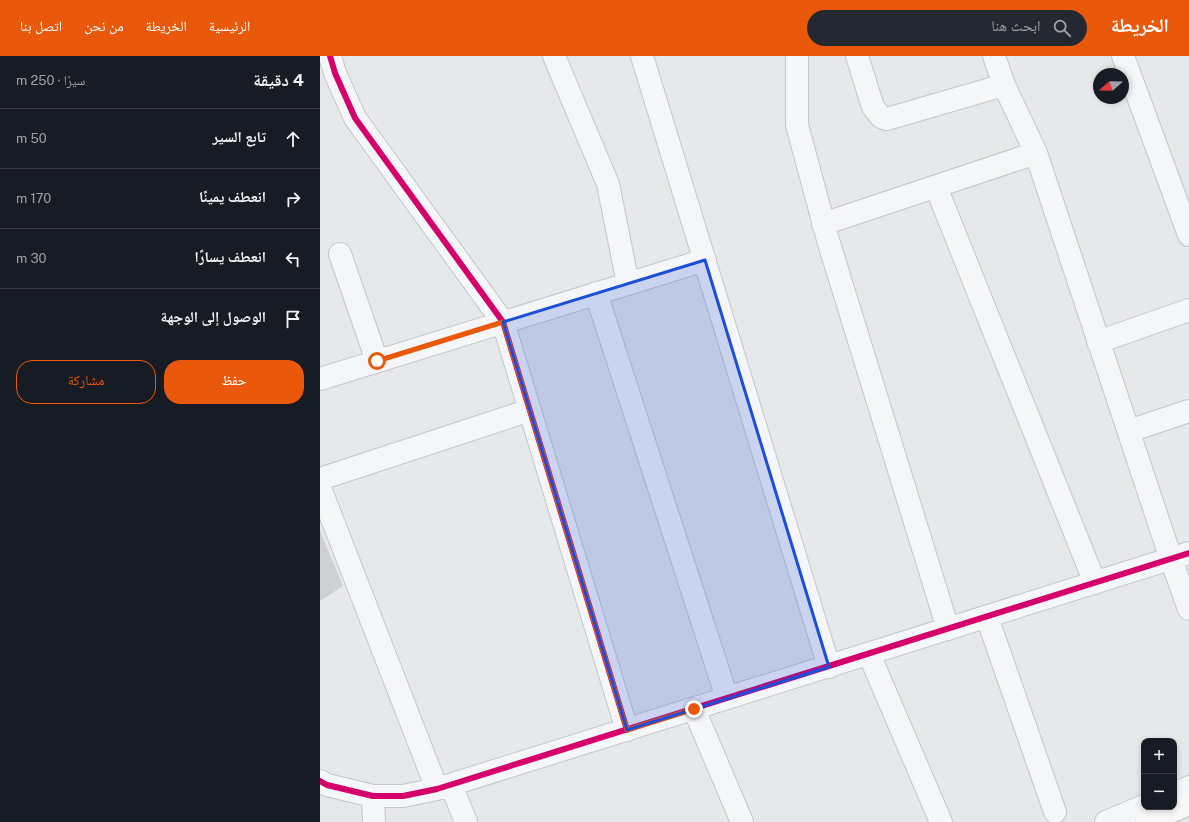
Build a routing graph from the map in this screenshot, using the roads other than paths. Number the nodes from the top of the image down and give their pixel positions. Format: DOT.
graph roads {
  1 [pos="330,56"];
  2 [pos="554,56"];
  3 [pos="642,56"];
  4 [pos="797,56"];
  5 [pos="857,56"];
  6 [pos="994,56"];
  7 [pos="1123,56"];
  8 [pos="1004,85"];
  9 [pos="1036,153"];
  10 [pos="936,187"];
  11 [pos="823,224"];
  12 [pos="1189,235"];
  13 [pos="340,254"];
  14 [pos="705,260"];
  15 [pos="628,284"];
  16 [pos="596,293"];
  17 [pos="1189,310"];
  18 [pos="503,322"];
  19 [pos="1098,342"];
  20 [pos="377,361"];
  21 [pos="320,379"];
  22 [pos="530,410"];
  23 [pos="1189,411"];
  24 [pos="1129,431"];
  25 [pos="320,480"];
  26 [pos="320,488"];
  27 [pos="1180,556"];
  28 [pos="1095,583"];
  29 [pos="1189,609"];
  30 [pos="986,617"];
  31 [pos="948,629"];
  32 [pos="868,654"];
  33 [pos="829,667"];
  34 [pos="727,698"];
  35 [pos="694,709"];
  36 [pos="627,730"];
  37 [pos="320,781"];
  38 [pos="444,787"];
  39 [pos="1189,787"];
  40 [pos="1177,793"];
  41 [pos="373,796"];
  42 [pos="1189,804"];
  43 [pos="1141,807"];
  44 [pos="1055,812"];
  45 [pos="374,822"];
  46 [pos="466,822"];
  47 [pos="742,822"];
  48 [pos="941,822"];
  49 [pos="1106,822"];
  50 [pos="1147,822"];
  1 -- 18 [label="street"];
  2 -- 15 [label="street"];
  3 -- 14 [label="street"];
  4 -- 11 [label="street"];
  5 -- 8 [label="street"];
  6 -- 8 [label="street"];
  7 -- 12 [label="street"];
  8 -- 9 [label="street"];
  9 -- 10 [label="street"];
  9 -- 19 [label="street"];
  10 -- 11 [label="street"];
  10 -- 28 [label="street"];
  11 -- 31 [label="street"];
  13 -- 20 [label="street"];
  14 -- 15 [label="street"];
  14 -- 33 [label="street"];
  15 -- 16 [label="street"];
  16 -- 18 [label="street"];
  16 -- 34 [label="street"];
  17 -- 19 [label="street"];
  18 -- 20 [label="street"];
  18 -- 22 [label="street"];
  19 -- 24 [label="street"];
  20 -- 21 [label="street"];
  22 -- 25 [label="street"];
  22 -- 36 [label="street"];
  23 -- 24 [label="street"];
  24 -- 27 [label="street"];
  26 -- 38 [label="street"];
  27 -- 28 [label="street"];
  27 -- 29 [label="street"];
  28 -- 30 [label="street"];
  30 -- 31 [label="street"];
  30 -- 44 [label="street"];
  31 -- 32 [label="street"];
  32 -- 33 [label="street"];
  32 -- 48 [label="street"];
  33 -- 34 [label="street"];
  34 -- 35 [label="street"];
  35 -- 36 [label="street"];
  35 -- 47 [label="street"];
  36 -- 38 [label="street"];
  37 -- 41 [label="street"];
  38 -- 41 [label="street"];
  38 -- 46 [label="street"];
  39 -- 40 [label="street"];
  41 -- 45 [label="street"];
  42 -- 50 [label="highway"];
  43 -- 49 [label="street"];
}
